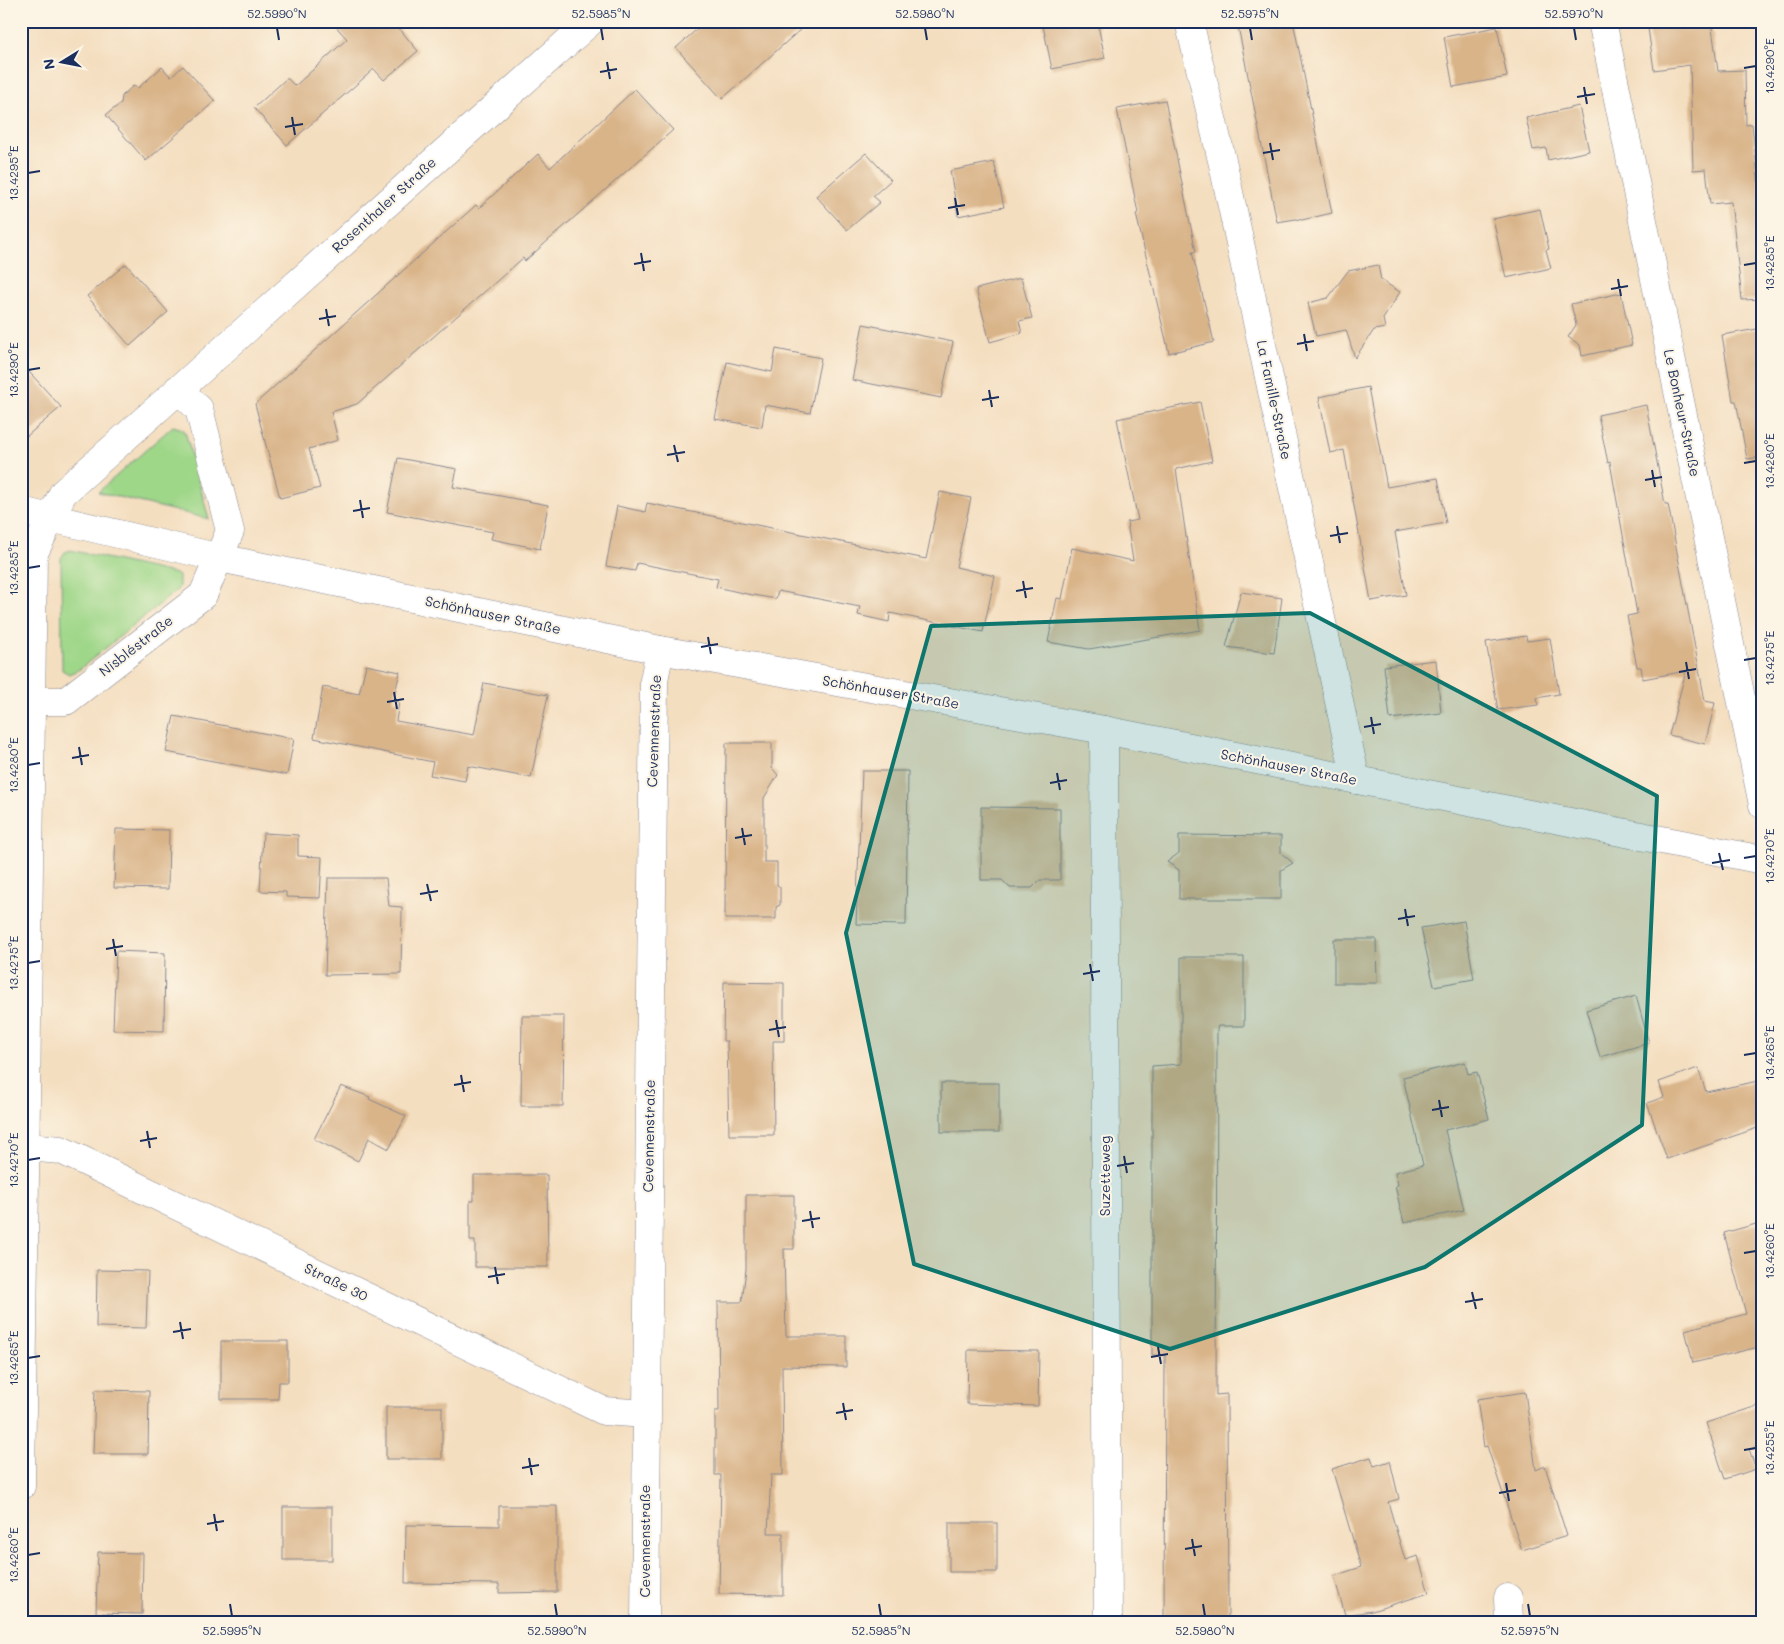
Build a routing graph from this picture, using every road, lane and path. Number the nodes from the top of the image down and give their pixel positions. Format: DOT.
graph roads {
  1 [pos="590,21"];
  2 [pos="1189,21"];
  3 [pos="1602,21"];
  4 [pos="178,389"];
  5 [pos="21,511"];
  6 [pos="48,519"];
  7 [pos="220,558"];
  8 [pos="660,650"];
  9 [pos="31,701"];
  10 [pos="1104,730"];
  11 [pos="1356,780"];
  12 [pos="1763,805"];
  13 [pos="1763,860"];
  14 [pos="27,1148"];
  15 [pos="646,1414"];
  16 [pos="21,1486"];
  17 [pos="645,1623"];
  18 [pos="1108,1623"];
  1 -- 4 [label="street, Rosenthaler Straße"];
  2 -- 11 [label="street, La Famille-Straße"];
  3 -- 12 [label="street, Le Bonheur-Straße"];
  4 -- 6 [label="street, Rosenthaler Straße"];
  4 -- 7 [label="street"];
  5 -- 6 [label="street, Schönhauser Straße"];
  6 -- 7 [label="street, Schönhauser Straße"];
  6 -- 9 [label="street"];
  7 -- 8 [label="street, Schönhauser Straße"];
  7 -- 9 [label="street, Nisbléstraße"];
  8 -- 10 [label="street, Schönhauser Straße"];
  8 -- 15 [label="street, Cevennenstraße"];
  9 -- 14 [label="street"];
  10 -- 11 [label="street, Schönhauser Straße"];
  10 -- 18 [label="street, Suzetteweg"];
  11 -- 13 [label="street, Schönhauser Straße"];
  14 -- 15 [label="street, Straße 30"];
  14 -- 16 [label="street"];
  15 -- 17 [label="street, Cevennenstraße"];
}
